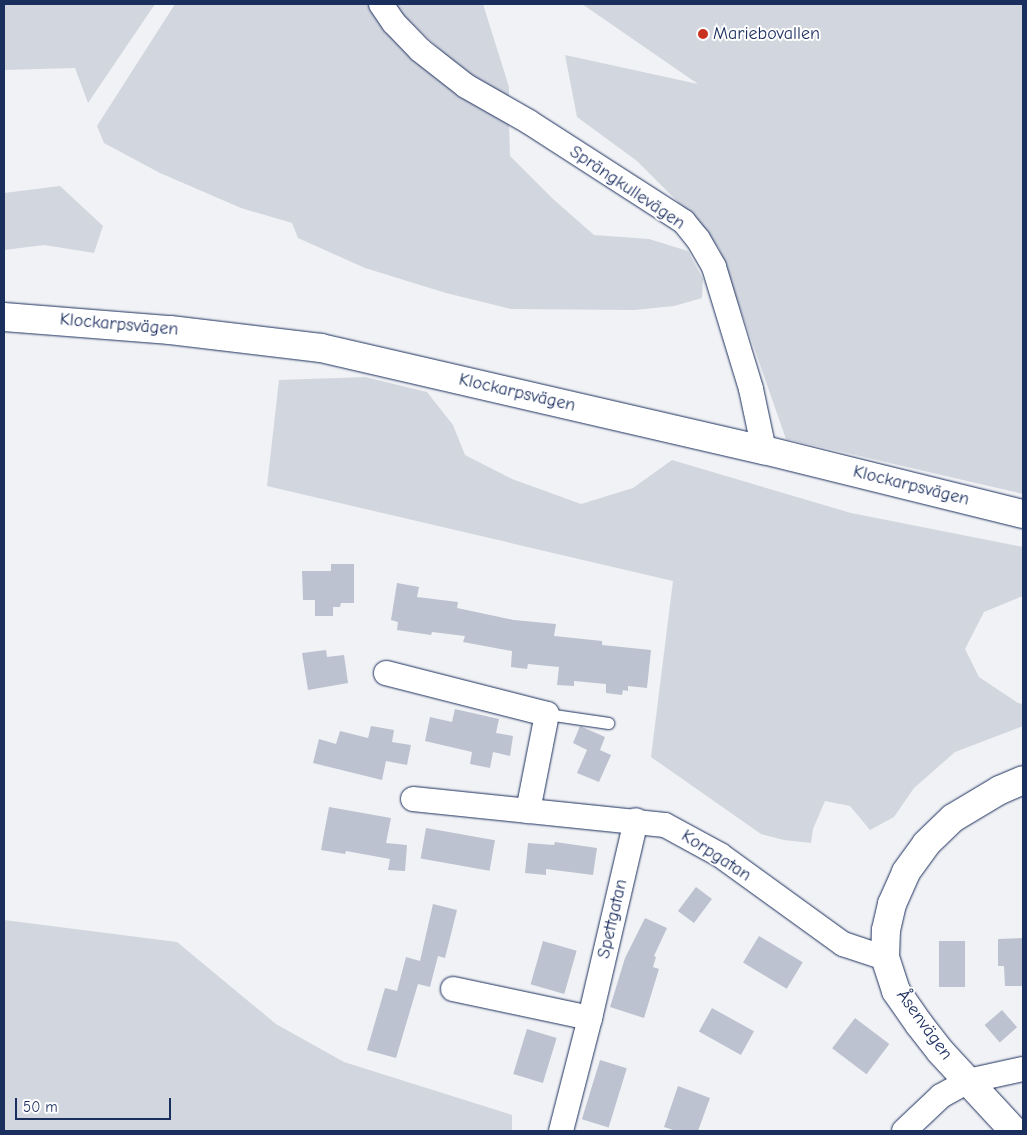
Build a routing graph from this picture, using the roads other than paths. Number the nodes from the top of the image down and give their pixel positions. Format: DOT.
graph roads {
  1 [pos="381,4"];
  2 [pos="4,317"];
  3 [pos="764,450"];
  4 [pos="1023,514"];
  5 [pos="386,673"];
  6 [pos="547,714"];
  7 [pos="608,723"];
  8 [pos="1023,780"];
  9 [pos="413,799"];
  10 [pos="528,811"];
  11 [pos="636,820"];
  12 [pos="885,958"];
  13 [pos="453,988"];
  14 [pos="590,1018"];
  15 [pos="1023,1069"];
  16 [pos="968,1081"];
  17 [pos="561,1131"];
  18 [pos="904,1131"];
  19 [pos="1014,1131"];
  1 -- 3 [label="street, Sprängkullevägen"];
  2 -- 3 [label="street, Klockarpsvägen"];
  3 -- 4 [label="street, Klockarpsvägen"];
  5 -- 6 [label="street"];
  6 -- 7 [label="lane"];
  6 -- 10 [label="street"];
  8 -- 12 [label="street, Åsenvägen"];
  9 -- 10 [label="street, Korpgatan"];
  10 -- 11 [label="street, Korpgatan"];
  11 -- 12 [label="street, Korpgatan"];
  11 -- 14 [label="street, Spettgatan"];
  12 -- 16 [label="street, Åsenvägen"];
  13 -- 14 [label="street"];
  14 -- 17 [label="street, Spettgatan"];
  15 -- 16 [label="street"];
  16 -- 18 [label="street"];
  16 -- 19 [label="street, Åsenvägen"];
}
